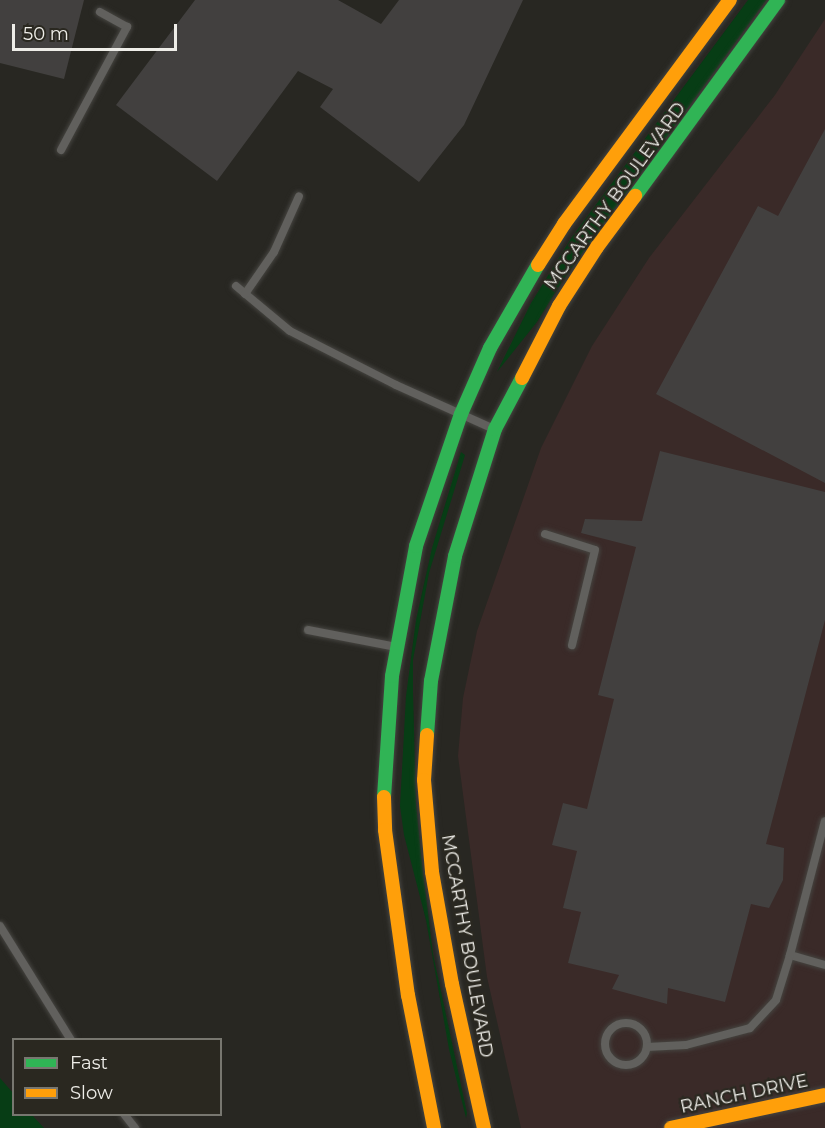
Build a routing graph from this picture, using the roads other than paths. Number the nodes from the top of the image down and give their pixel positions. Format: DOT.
graph roads {
  1 [pos="730,0"];
  2 [pos="778,0"];
  3 [pos="100,12"];
  4 [pos="61,150"];
  5 [pos="299,196"];
  6 [pos="236,286"];
  7 [pos="245,294"];
  8 [pos="461,414"];
  9 [pos="495,429"];
  10 [pos="545,534"];
  11 [pos="308,630"];
  12 [pos="572,645"];
  13 [pos="396,647"];
  14 [pos="825,821"];
  15 [pos="0,926"];
  16 [pos="790,955"];
  17 [pos="825,965"];
  18 [pos="70,1038"];
  19 [pos="647,1047"];
  20 [pos="825,1095"];
  21 [pos="126,1116"];
  22 [pos="135,1128"];
  23 [pos="434,1128"];
  24 [pos="484,1128"];
  25 [pos="671,1128"];
  1 -- 8 [label="main road, MCCARTHY BOULEVARD"];
  2 -- 9 [label="main road, MCCARTHY BOULEVARD"];
  3 -- 4 [label="lane"];
  5 -- 7 [label="lane"];
  6 -- 7 [label="lane"];
  7 -- 8 [label="lane"];
  8 -- 9 [label="lane"];
  8 -- 13 [label="main road, MCCARTHY BOULEVARD"];
  9 -- 24 [label="main road, MCCARTHY BOULEVARD"];
  10 -- 12 [label="lane"];
  11 -- 13 [label="lane"];
  13 -- 23 [label="main road, MCCARTHY BOULEVARD"];
  14 -- 16 [label="lane"];
  15 -- 18 [label="lane"];
  16 -- 17 [label="lane"];
  16 -- 19 [label="lane"];
  19 -- 19 [label="lane"];
  20 -- 25 [label="main road, RANCH DRIVE"];
  21 -- 22 [label="lane"];
}
